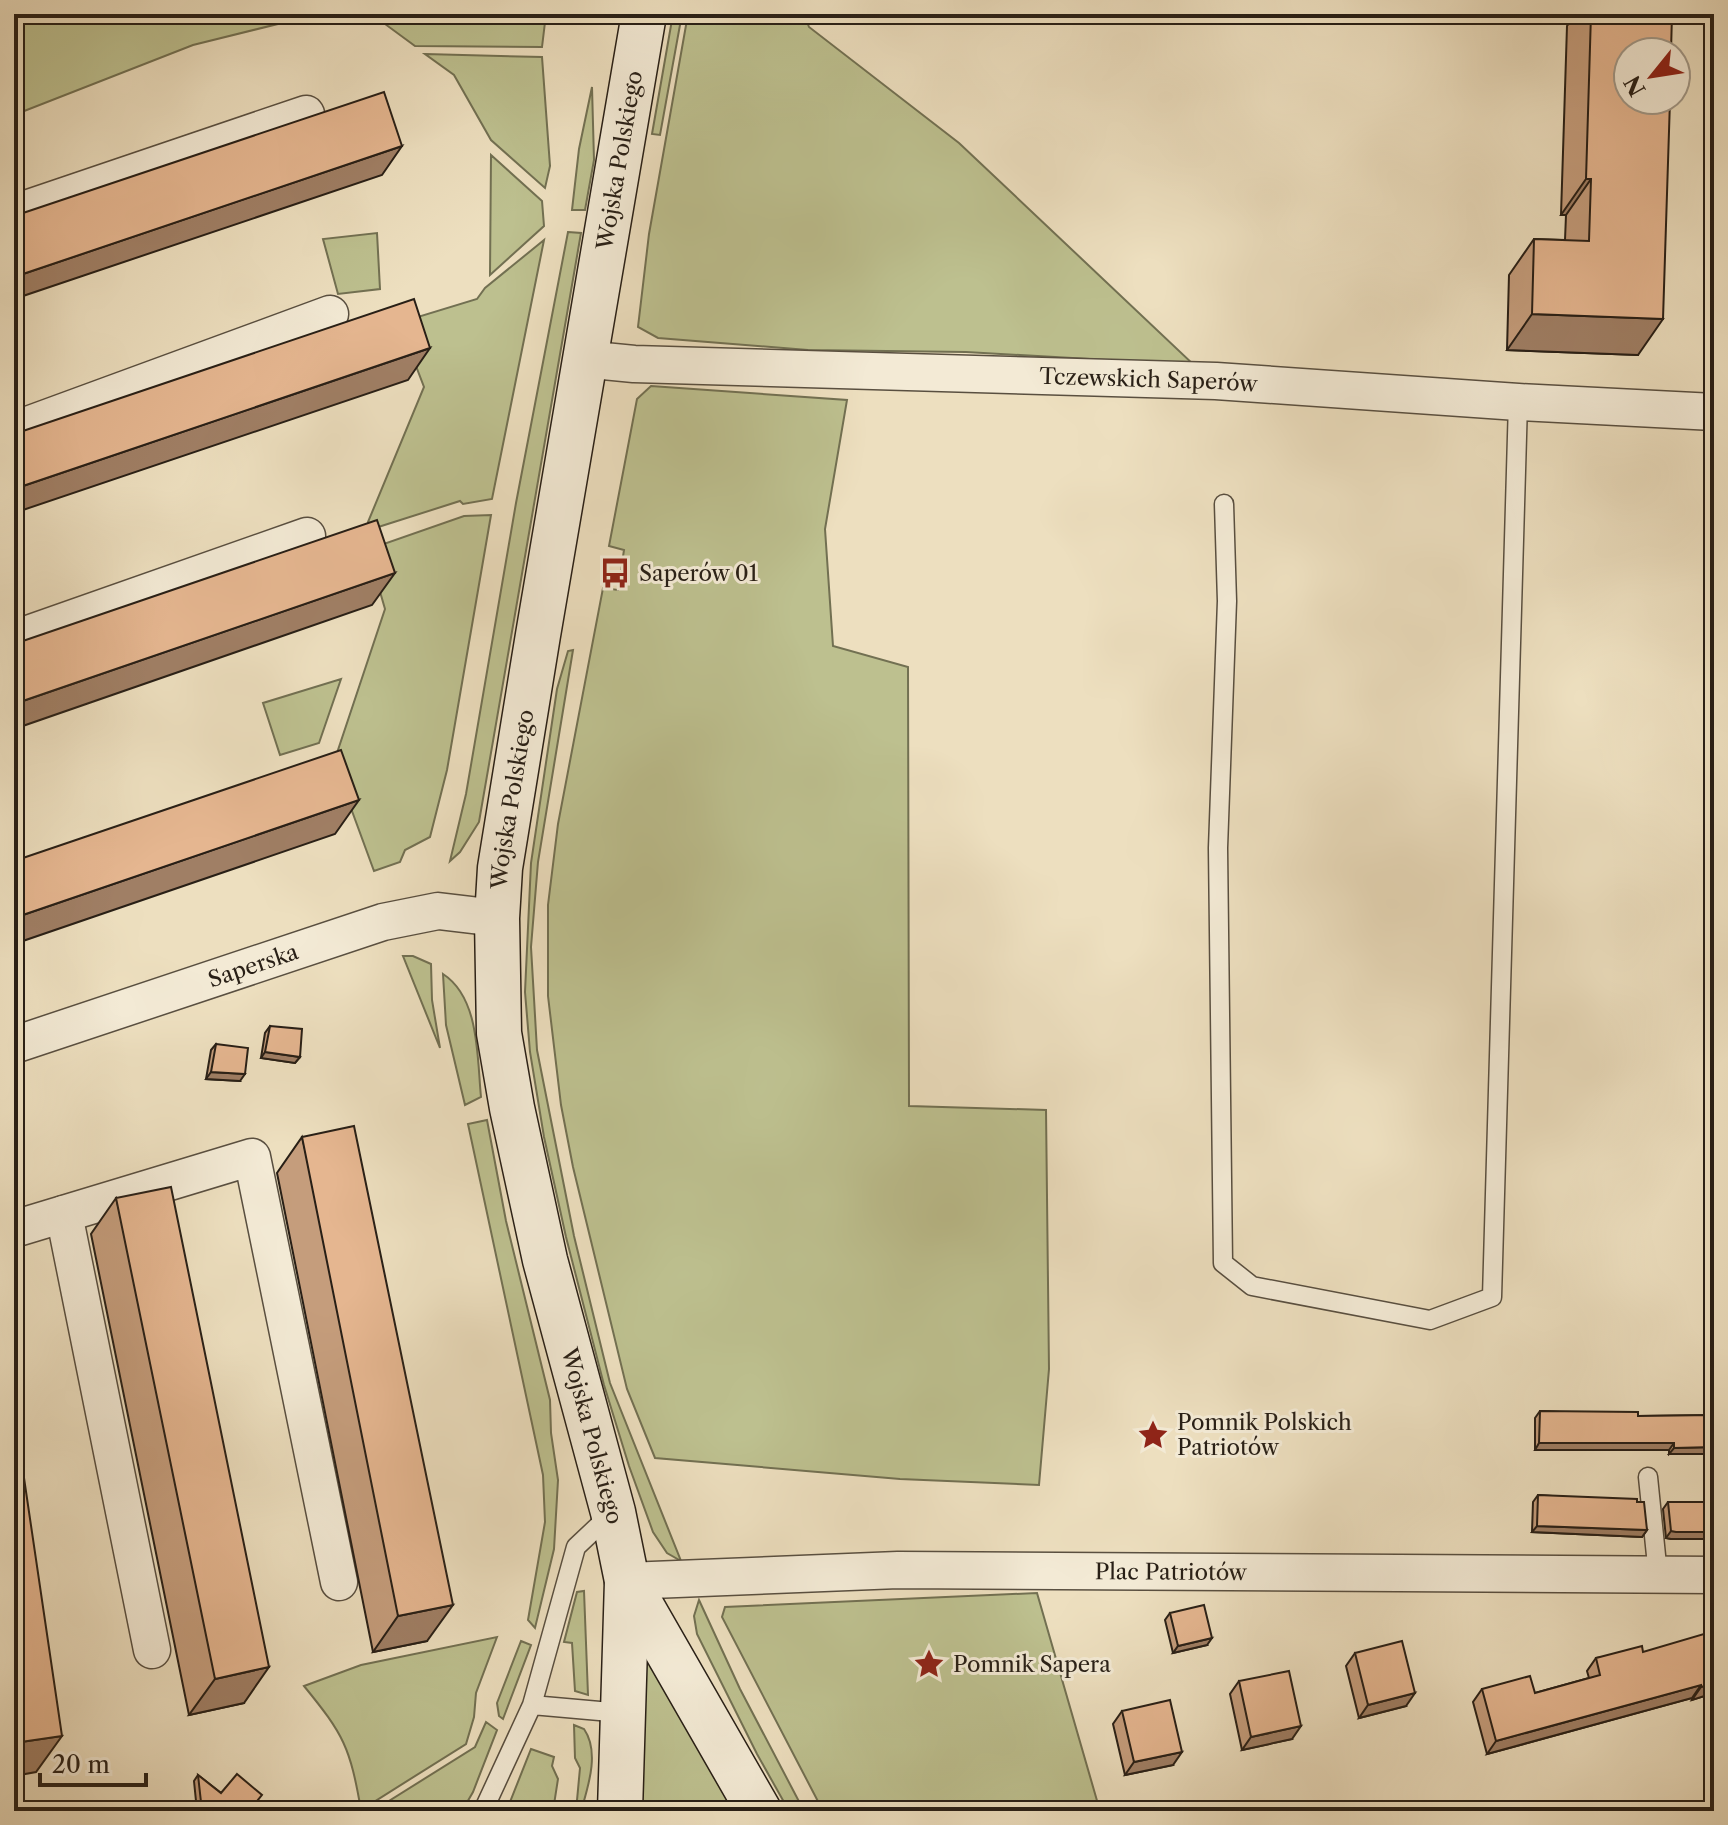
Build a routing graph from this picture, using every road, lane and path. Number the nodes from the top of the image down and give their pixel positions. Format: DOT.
graph roads {
  1 [pos="644,14"];
  2 [pos="306,114"];
  3 [pos="14,213"];
  4 [pos="330,314"];
  5 [pos="583,359"];
  6 [pos="1518,402"];
  7 [pos="1714,412"];
  8 [pos="14,430"];
  9 [pos="1224,504"];
  10 [pos="307,536"];
  11 [pos="14,639"];
  12 [pos="497,918"];
  13 [pos="14,1045"];
  14 [pos="64,1214"];
  15 [pos="14,1229"];
  16 [pos="1648,1477"];
  17 [pos="613,1512"];
  18 [pos="1658,1575"];
  19 [pos="1714,1575"];
  20 [pos="627,1581"];
  21 [pos="339,1582"];
  22 [pos="152,1650"];
  23 [pos="532,1705"];
  24 [pos="622,1713"];
  25 [pos="483,1811"];
  26 [pos="620,1811"];
  27 [pos="759,1811"];
  1 -- 5 [label="street, Wojska Polskiego"];
  2 -- 3 [label="street"];
  4 -- 8 [label="street"];
  5 -- 6 [label="street, Tczewskich Saperów"];
  5 -- 12 [label="street, Wojska Polskiego"];
  6 -- 7 [label="street, Tczewskich Saperów"];
  6 -- 9 [label="lane"];
  10 -- 11 [label="street"];
  12 -- 13 [label="street, Saperska"];
  12 -- 17 [label="street, Wojska Polskiego"];
  14 -- 15 [label="street"];
  14 -- 21 [label="street"];
  14 -- 22 [label="street"];
  16 -- 18 [label="lane"];
  17 -- 20 [label="street, Wojska Polskiego"];
  17 -- 23 [label="lane"];
  18 -- 19 [label="street, Plac Patriotów"];
  18 -- 20 [label="street, Plac Patriotów"];
  20 -- 24 [label="street, Wojska Polskiego"];
  20 -- 27 [label="street, Wojska Polskiego"];
  23 -- 24 [label="lane"];
  23 -- 25 [label="lane"];
  24 -- 26 [label="street, Wojska Polskiego"];
}
